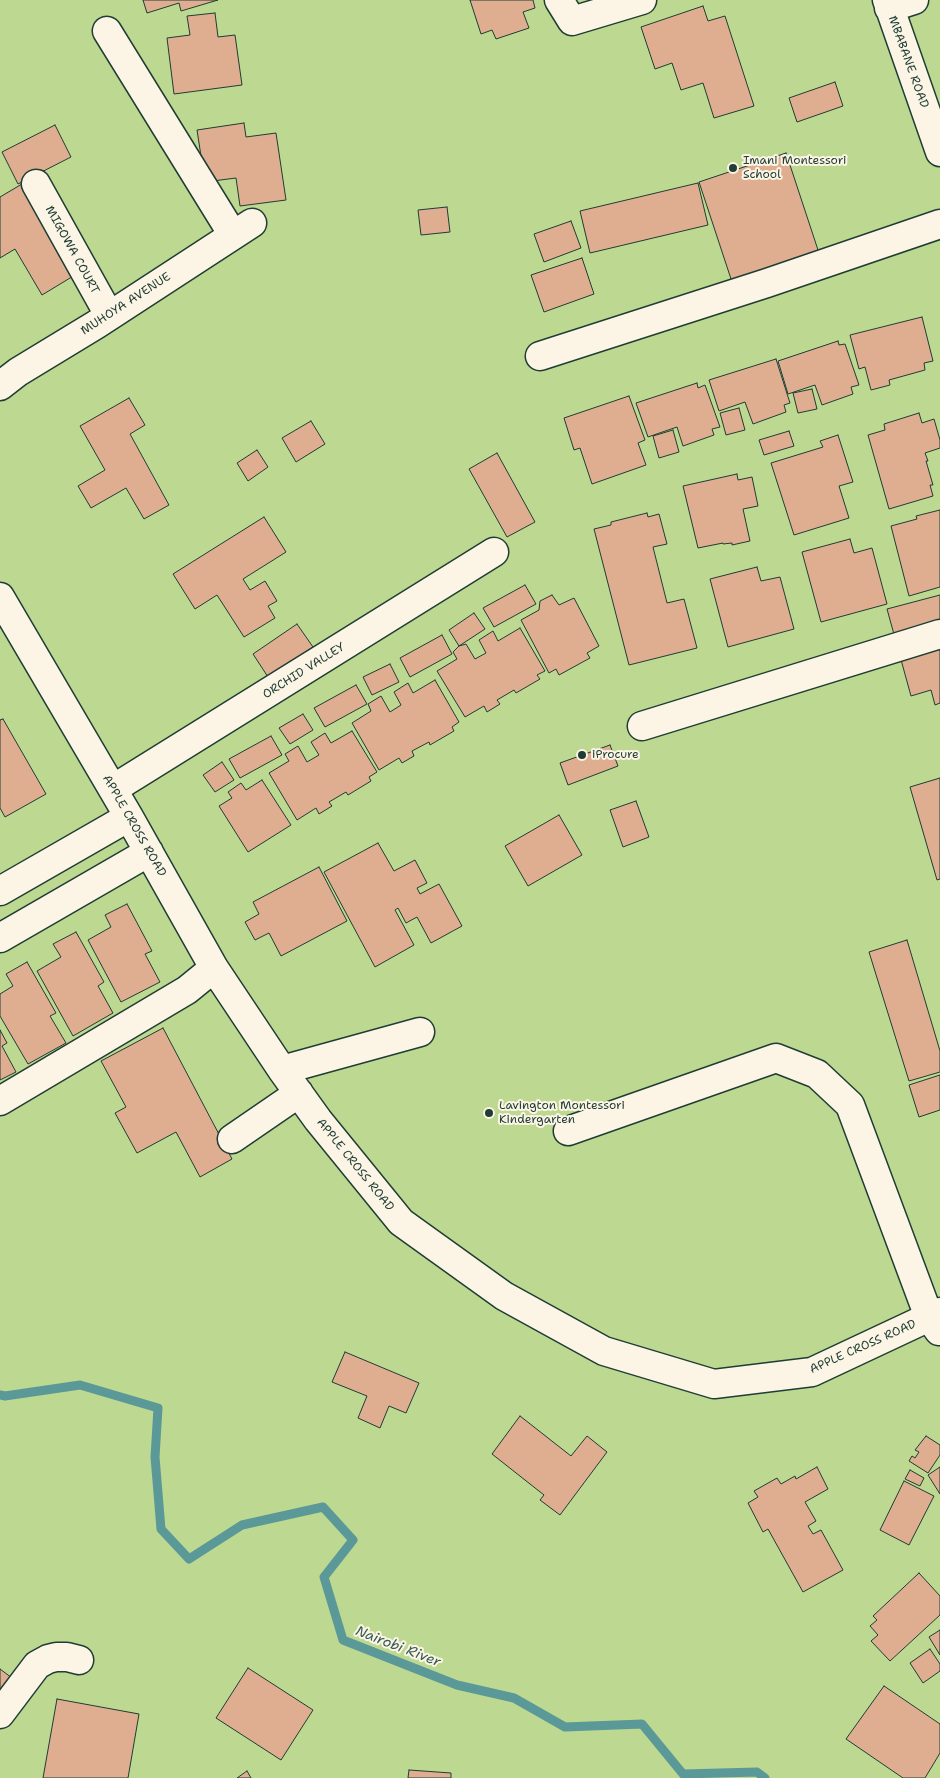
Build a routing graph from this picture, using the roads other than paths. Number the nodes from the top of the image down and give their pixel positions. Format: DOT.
graph roads {
  1 [pos="559,0"];
  2 [pos="642,0"];
  3 [pos="897,3"];
  4 [pos="107,31"];
  5 [pos="940,152"];
  6 [pos="36,184"];
  7 [pos="940,224"];
  8 [pos="109,316"];
  9 [pos="540,356"];
  10 [pos="0,386"];
  11 [pos="494,552"];
  12 [pos="0,598"];
  13 [pos="940,634"];
  14 [pos="642,726"];
  15 [pos="113,789"];
  16 [pos="129,817"];
  17 [pos="149,852"];
  18 [pos="0,891"];
  19 [pos="0,938"];
  20 [pos="214,968"];
  21 [pos="420,1032"];
  22 [pos="282,1070"];
  23 [pos="299,1093"];
  24 [pos="0,1101"];
  25 [pos="568,1131"];
  26 [pos="232,1139"];
  27 [pos="936,1320"];
  28 [pos="79,1660"];
  29 [pos="0,1714"];
  1 -- 2 [label="street"];
  3 -- 5 [label="street, MBABANE ROAD"];
  4 -- 8 [label="street, MUHOYA AVENUE"];
  6 -- 8 [label="street, MIGOWA COURT"];
  7 -- 9 [label="street"];
  8 -- 10 [label="street, MUHOYA AVENUE"];
  11 -- 15 [label="street, ORCHID VALLEY"];
  12 -- 15 [label="street, APPLE CROSS ROAD"];
  13 -- 14 [label="street"];
  15 -- 16 [label="street, APPLE CROSS ROAD"];
  16 -- 17 [label="street, APPLE CROSS ROAD"];
  16 -- 18 [label="street"];
  17 -- 19 [label="street"];
  17 -- 20 [label="street, APPLE CROSS ROAD"];
  20 -- 22 [label="street, APPLE CROSS ROAD"];
  20 -- 24 [label="street"];
  21 -- 22 [label="street"];
  22 -- 23 [label="street, APPLE CROSS ROAD"];
  23 -- 26 [label="street"];
  23 -- 27 [label="street, APPLE CROSS ROAD"];
  25 -- 27 [label="street"];
  28 -- 29 [label="street"];
}
